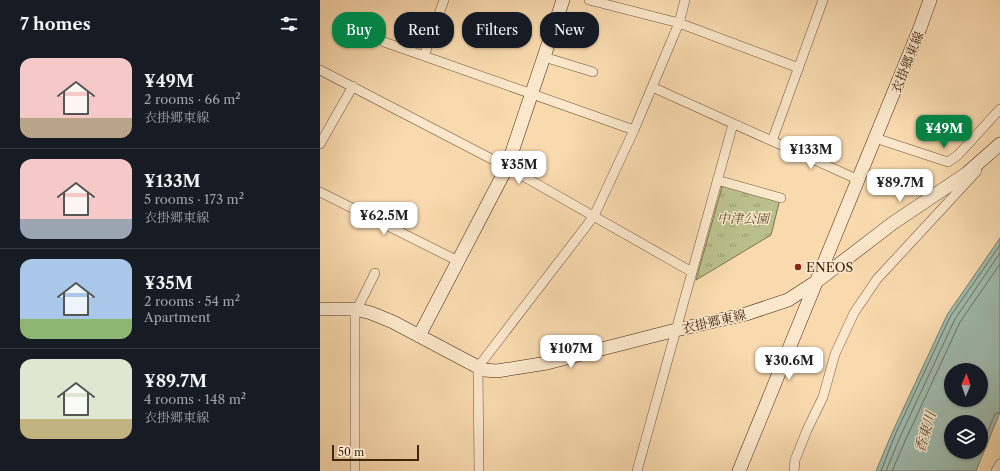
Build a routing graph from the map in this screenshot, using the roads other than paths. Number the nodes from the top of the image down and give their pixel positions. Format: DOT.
graph roads {
  1 [pos="444,0"];
  2 [pos="563,0"];
  3 [pos="589,0"];
  4 [pos="685,0"];
  5 [pos="823,0"];
  6 [pos="930,0"];
  7 [pos="679,23"];
  8 [pos="386,43"];
  9 [pos="424,56"];
  10 [pos="544,57"];
  11 [pos="798,68"];
  12 [pos="320,70"];
  13 [pos="593,72"];
  14 [pos="353,86"];
  15 [pos="652,87"];
  16 [pos="532,94"];
  17 [pos="1000,109"];
  18 [pos="733,124"];
  19 [pos="634,130"];
  20 [pos="876,138"];
  21 [pos="772,141"];
  22 [pos="320,144"];
  23 [pos="1000,145"];
  24 [pos="507,167"];
  25 [pos="717,180"];
  26 [pos="859,180"];
  27 [pos="320,192"];
  28 [pos="781,198"];
  29 [pos="594,216"];
  30 [pos="458,261"];
  31 [pos="692,272"];
  32 [pos="375,273"];
  33 [pos="816,282"];
  34 [pos="320,309"];
  35 [pos="356,309"];
  36 [pos="676,330"];
  37 [pos="419,336"];
  38 [pos="478,367"];
  39 [pos="1000,464"];
  40 [pos="355,471"];
  41 [pos="479,471"];
  42 [pos="637,471"];
  43 [pos="739,471"];
  44 [pos="794,471"];
  45 [pos="996,471"];
  1 -- 9 [label="street"];
  2 -- 10 [label="main road"];
  3 -- 7 [label="street"];
  4 -- 7 [label="street"];
  5 -- 11 [label="street"];
  6 -- 20 [label="main road, 衣掛郷東線"];
  7 -- 11 [label="street"];
  7 -- 15 [label="street"];
  8 -- 9 [label="street"];
  9 -- 16 [label="street"];
  10 -- 13 [label="street"];
  10 -- 16 [label="main road"];
  11 -- 21 [label="street"];
  12 -- 14 [label="street"];
  14 -- 22 [label="street"];
  14 -- 24 [label="street"];
  15 -- 18 [label="street"];
  15 -- 19 [label="street"];
  16 -- 19 [label="street"];
  16 -- 24 [label="main road"];
  17 -- 20 [label="street"];
  18 -- 21 [label="street"];
  18 -- 25 [label="street"];
  19 -- 29 [label="street"];
  20 -- 26 [label="main road, 衣掛郷東線"];
  21 -- 26 [label="street"];
  23 -- 33 [label="main road"];
  23 -- 44 [label="street"];
  24 -- 29 [label="street"];
  24 -- 30 [label="main road"];
  25 -- 28 [label="street"];
  25 -- 31 [label="street"];
  26 -- 33 [label="main road, 衣掛郷東線"];
  27 -- 30 [label="street"];
  29 -- 31 [label="street"];
  29 -- 38 [label="street"];
  30 -- 37 [label="main road"];
  31 -- 36 [label="street"];
  32 -- 35 [label="street"];
  33 -- 36 [label="main road, 衣掛郷東線"];
  33 -- 43 [label="main road"];
  34 -- 35 [label="main road, 衣掛郷東線"];
  35 -- 37 [label="main road, 衣掛郷東線"];
  35 -- 40 [label="street"];
  36 -- 38 [label="main road, 衣掛郷東線"];
  36 -- 42 [label="street"];
  37 -- 38 [label="main road, 衣掛郷東線"];
  38 -- 41 [label="street"];
  39 -- 45 [label="street"];
}
